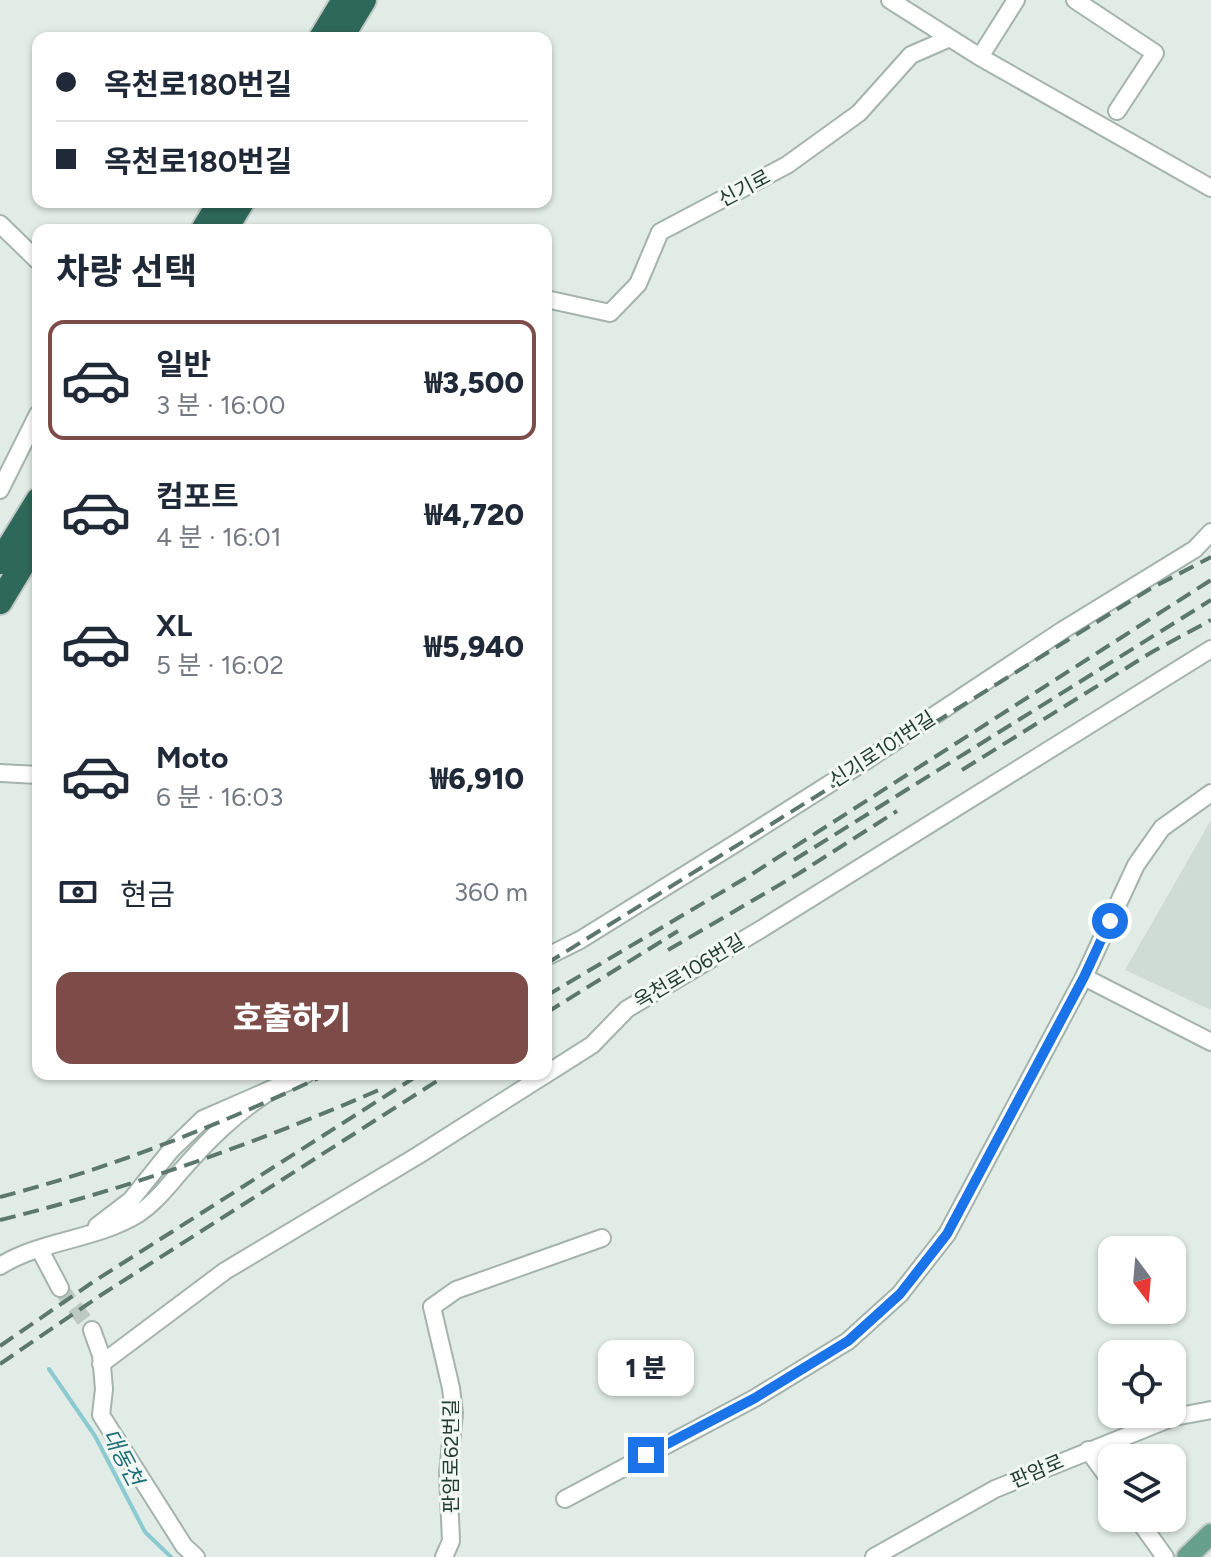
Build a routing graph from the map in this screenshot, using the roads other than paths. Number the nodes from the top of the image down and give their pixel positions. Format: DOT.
graph roads {
  1 [pos="344,0"];
  2 [pos="364,0"];
  3 [pos="890,0"];
  4 [pos="1016,0"];
  5 [pos="1075,0"];
  6 [pos="325,32"];
  7 [pos="345,32"];
  8 [pos="950,38"];
  9 [pos="980,57"];
  10 [pos="1117,111"];
  11 [pos="1211,188"];
  12 [pos="0,224"];
  13 [pos="32,255"];
  14 [pos="552,300"];
  15 [pos="32,426"];
  16 [pos="0,490"];
  17 [pos="32,510"];
  18 [pos="1211,532"];
  19 [pos="32,549"];
  20 [pos="0,562"];
  21 [pos="0,602"];
  22 [pos="1211,649"];
  23 [pos="0,773"];
  24 [pos="32,775"];
  25 [pos="1211,793"];
  26 [pos="552,954"];
  27 [pos="1084,977"];
  28 [pos="1211,1042"];
  29 [pos="552,1070"];
  30 [pos="293,1080"];
  31 [pos="537,1080"];
  32 [pos="602,1238"];
  33 [pos="40,1250"];
  34 [pos="0,1266"];
  35 [pos="60,1288"];
  36 [pos="92,1330"];
  37 [pos="101,1364"];
  38 [pos="1211,1410"];
  39 [pos="1088,1450"];
  40 [pos="1098,1464"];
  41 [pos="565,1499"];
  42 [pos="1147,1532"];
  43 [pos="1211,1534"];
  44 [pos="196,1557"];
  45 [pos="444,1557"];
  46 [pos="874,1557"];
  47 [pos="1165,1557"];
  48 [pos="1187,1557"];
  1 -- 6 [label="highway"];
  2 -- 7 [label="highway"];
  3 -- 8 [label="street"];
  4 -- 9 [label="street"];
  5 -- 10 [label="street"];
  8 -- 9 [label="street"];
  8 -- 14 [label="street, 신기로"];
  9 -- 11 [label="street"];
  12 -- 13 [label="street"];
  15 -- 16 [label="street"];
  17 -- 20 [label="highway"];
  18 -- 26 [label="street, 신기로101번길"];
  19 -- 21 [label="highway"];
  22 -- 29 [label="street, 옥천로106번길"];
  23 -- 24 [label="street"];
  25 -- 27 [label="street"];
  27 -- 28 [label="street"];
  27 -- 41 [label="street"];
  30 -- 33 [label="street"];
  31 -- 37 [label="street, 옥천로106번길"];
  32 -- 45 [label="street, 판암로62번길"];
  33 -- 34 [label="street"];
  33 -- 35 [label="street"];
  36 -- 37 [label="street"];
  37 -- 44 [label="street"];
  38 -- 39 [label="street, 판암로"];
  39 -- 40 [label="street"];
  39 -- 46 [label="street, 판암로"];
  42 -- 47 [label="street"];
  43 -- 48 [label="main road"];
}
